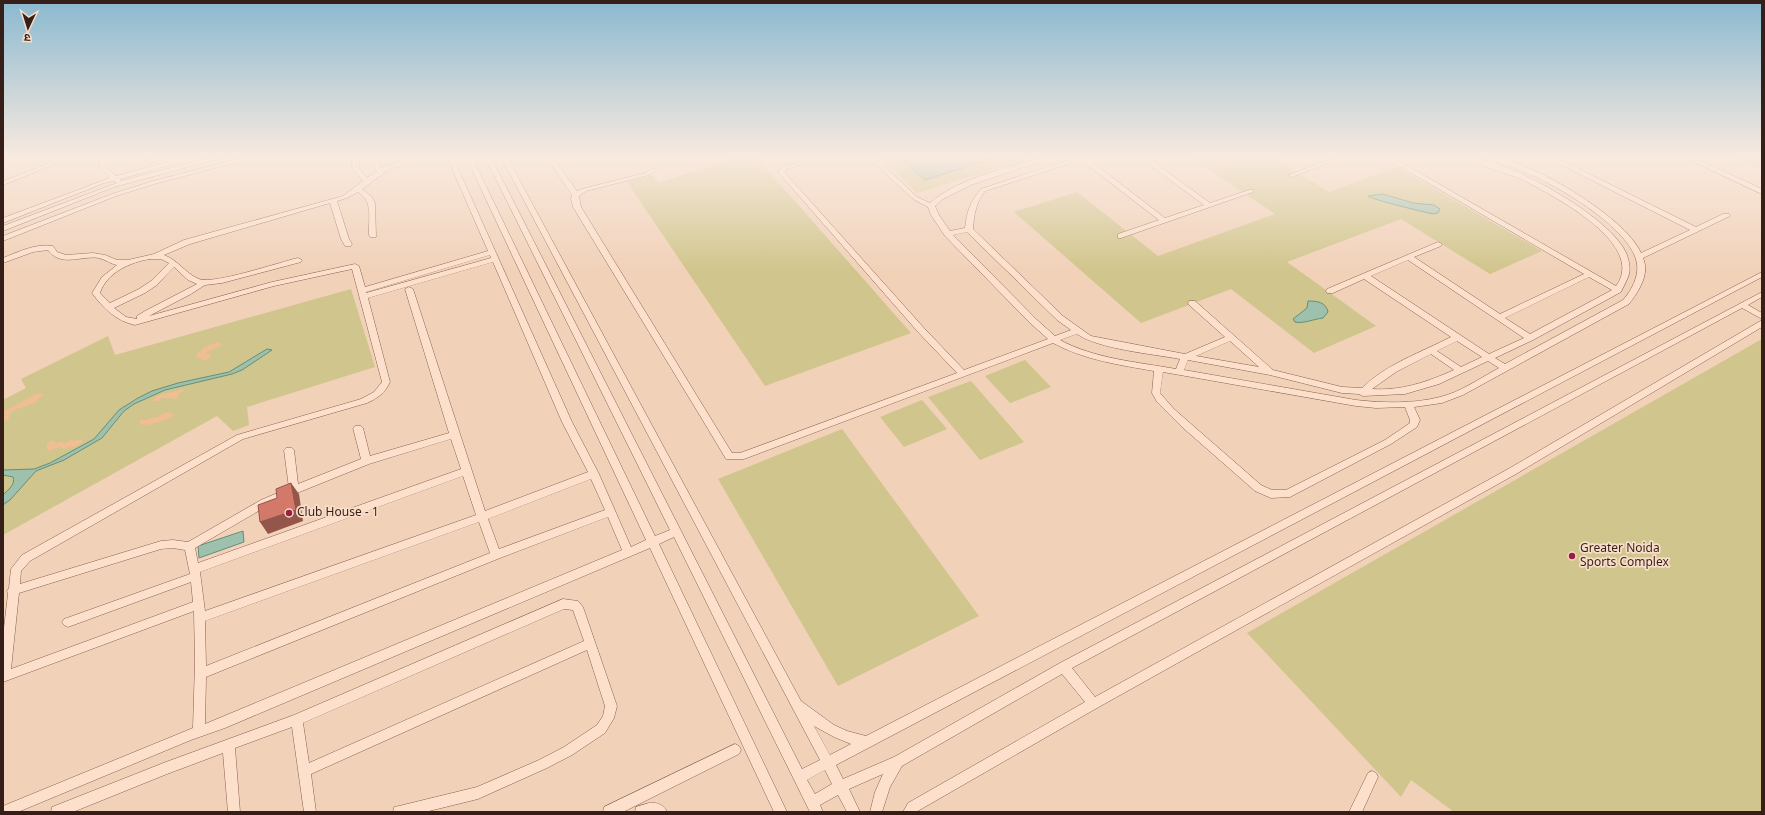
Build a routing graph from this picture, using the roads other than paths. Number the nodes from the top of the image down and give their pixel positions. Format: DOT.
graph roads {
  1 [pos="76,195"];
  2 [pos="84,195"];
  3 [pos="114,195"];
  4 [pos="347,195"];
  5 [pos="369,195"];
  6 [pos="467,195"];
  7 [pos="486,195"];
  8 [pos="507,195"];
  9 [pos="524,195"];
  10 [pos="576,195"];
  11 [pos="804,195"];
  12 [pos="912,195"];
  13 [pos="945,195"];
  14 [pos="979,195"];
  15 [pos="1131,195"];
  16 [pos="1194,195"];
  17 [pos="1239,195"];
  18 [pos="1453,195"];
  19 [pos="1558,195"];
  20 [pos="1571,195"];
  21 [pos="1626,195"];
  22 [pos="333,200"];
  23 [pos="1208,205"];
  24 [pos="931,206"];
  25 [pos="1726,216"];
  26 [pos="3,220"];
  27 [pos="1164,221"];
  28 [pos="3,229"];
  29 [pos="969,229"];
  30 [pos="1696,230"];
  31 [pos="373,234"];
  32 [pos="948,234"];
  33 [pos="1121,236"];
  34 [pos="3,238"];
  35 [pos="348,244"];
  36 [pos="1438,244"];
  37 [pos="156,255"];
  38 [pos="493,256"];
  39 [pos="1409,257"];
  40 [pos="1638,257"];
  41 [pos="298,260"];
  42 [pos="3,261"];
  43 [pos="128,262"];
  44 [pos="174,263"];
  45 [pos="1590,274"];
  46 [pos="1762,274"];
  47 [pos="1365,276"];
  48 [pos="203,284"];
  49 [pos="409,289"];
  50 [pos="1618,290"];
  51 [pos="1330,291"];
  52 [pos="362,294"];
  53 [pos="1762,294"];
  54 [pos="1192,303"];
  55 [pos="1742,305"];
  56 [pos="109,307"];
  57 [pos="1762,316"];
  58 [pos="1500,317"];
  59 [pos="135,322"];
  60 [pos="1762,322"];
  61 [pos="1077,331"];
  62 [pos="1457,337"];
  63 [pos="1231,338"];
  64 [pos="1530,338"];
  65 [pos="1055,341"];
  66 [pos="1432,351"];
  67 [pos="1185,357"];
  68 [pos="1489,358"];
  69 [pos="1159,368"];
  70 [pos="1506,369"];
  71 [pos="1462,371"];
  72 [pos="1179,372"];
  73 [pos="1270,372"];
  74 [pos="962,373"];
  75 [pos="1363,393"];
  76 [pos="1408,405"];
  77 [pos="358,428"];
  78 [pos="454,435"];
  79 [pos="289,450"];
  80 [pos="366,461"];
  81 [pos="467,471"];
  82 [pos="594,474"];
  83 [pos="294,490"];
  84 [pos="610,512"];
  85 [pos="481,518"];
  86 [pos="676,532"];
  87 [pos="652,542"];
  88 [pos="189,546"];
  89 [pos="628,552"];
  90 [pos="496,555"];
  91 [pos="195,572"];
  92 [pos="12,592"];
  93 [pos="198,605"];
  94 [pos="199,618"];
  95 [pos="68,622"];
  96 [pos="591,643"];
  97 [pos="1064,667"];
  98 [pos="200,674"];
  99 [pos="4,677"];
  100 [pos="794,701"];
  101 [pos="1092,704"];
  102 [pos="296,720"];
  103 [pos="198,732"];
  104 [pos="867,742"];
  105 [pos="229,745"];
  106 [pos="735,750"];
  107 [pos="898,761"];
  108 [pos="827,763"];
  109 [pos="304,771"];
  110 [pos="800,777"];
  111 [pos="1372,777"];
  112 [pos="840,787"];
  113 [pos="812,802"];
  114 [pos="77,808"];
  115 [pos="3,812"];
  116 [pos="57,812"];
  117 [pos="234,812"];
  118 [pos="310,812"];
  119 [pos="399,812"];
  120 [pos="609,812"];
  121 [pos="641,812"];
  122 [pos="661,812"];
  123 [pos="781,812"];
  124 [pos="817,812"];
  125 [pos="854,812"];
  126 [pos="876,812"];
  127 [pos="909,812"];
  128 [pos="1355,812"];
  1 -- 26 [label="street"];
  2 -- 28 [label="street"];
  3 -- 34 [label="street"];
  4 -- 22 [label="street"];
  5 -- 31 [label="street"];
  6 -- 38 [label="street"];
  7 -- 87 [label="street"];
  8 -- 86 [label="street"];
  9 -- 100 [label="street"];
  10 -- 74 [label="street"];
  11 -- 74 [label="street"];
  12 -- 24 [label="street"];
  13 -- 24 [label="street"];
  14 -- 29 [label="street"];
  15 -- 27 [label="street"];
  16 -- 23 [label="street"];
  17 -- 23 [label="street"];
  18 -- 45 [label="street"];
  19 -- 50 [label="street"];
  20 -- 40 [label="street"];
  21 -- 30 [label="street"];
  22 -- 35 [label="street"];
  22 -- 37 [label="street"];
  23 -- 27 [label="street"];
  24 -- 32 [label="street"];
  25 -- 30 [label="street"];
  27 -- 33 [label="street"];
  29 -- 32 [label="street"];
  29 -- 61 [label="street"];
  30 -- 40 [label="street"];
  32 -- 65 [label="street"];
  36 -- 39 [label="street"];
  37 -- 43 [label="street"];
  37 -- 44 [label="street"];
  38 -- 52 [label="street"];
  38 -- 82 [label="street"];
  39 -- 47 [label="street"];
  39 -- 58 [label="street"];
  40 -- 70 [label="street"];
  41 -- 48 [label="street"];
  42 -- 43 [label="street"];
  43 -- 56 [label="street"];
  44 -- 48 [label="street"];
  44 -- 56 [label="street"];
  45 -- 50 [label="street"];
  45 -- 58 [label="street"];
  46 -- 104 [label="street"];
  47 -- 51 [label="street"];
  47 -- 62 [label="street"];
  48 -- 59 [label="street"];
  49 -- 78 [label="street"];
  50 -- 64 [label="street"];
  52 -- 59 [label="street"];
  52 -- 92 [label="street"];
  53 -- 55 [label="street"];
  54 -- 63 [label="street"];
  55 -- 57 [label="street"];
  55 -- 97 [label="street"];
  56 -- 59 [label="street"];
  58 -- 64 [label="street"];
  60 -- 101 [label="street"];
  61 -- 65 [label="street"];
  61 -- 67 [label="street"];
  62 -- 66 [label="street"];
  62 -- 68 [label="street"];
  63 -- 67 [label="street"];
  63 -- 73 [label="street"];
  64 -- 68 [label="street"];
  65 -- 69 [label="street"];
  65 -- 74 [label="street"];
  66 -- 71 [label="street"];
  66 -- 75 [label="street"];
  67 -- 72 [label="street"];
  67 -- 73 [label="street"];
  68 -- 70 [label="street"];
  68 -- 71 [label="street"];
  69 -- 72 [label="street"];
  69 -- 76 [label="street"];
  70 -- 76 [label="street"];
  71 -- 75 [label="street"];
  72 -- 76 [label="street"];
  73 -- 75 [label="street"];
  77 -- 80 [label="street"];
  78 -- 80 [label="street"];
  78 -- 81 [label="street"];
  79 -- 83 [label="street"];
  80 -- 83 [label="street"];
  81 -- 85 [label="street"];
  81 -- 91 [label="street"];
  82 -- 84 [label="street"];
  82 -- 85 [label="street"];
  83 -- 88 [label="street"];
  84 -- 89 [label="street"];
  84 -- 90 [label="street"];
  85 -- 90 [label="street"];
  85 -- 94 [label="street"];
  86 -- 87 [label="street"];
  86 -- 110 [label="street"];
  87 -- 89 [label="street"];
  87 -- 123 [label="street"];
  88 -- 91 [label="street"];
  88 -- 92 [label="street"];
  89 -- 103 [label="street"];
  90 -- 98 [label="street"];
  91 -- 93 [label="street"];
  91 -- 95 [label="street"];
  92 -- 99 [label="street"];
  93 -- 94 [label="street"];
  93 -- 99 [label="street"];
  94 -- 98 [label="street"];
  96 -- 102 [label="street"];
  96 -- 109 [label="street"];
  96 -- 119 [label="street"];
  97 -- 101 [label="street"];
  97 -- 107 [label="street"];
  98 -- 103 [label="street"];
  100 -- 104 [label="street"];
  100 -- 108 [label="street"];
  101 -- 127 [label="street"];
  102 -- 105 [label="street"];
  102 -- 109 [label="street"];
  103 -- 115 [label="street"];
  104 -- 108 [label="street"];
  105 -- 114 [label="street"];
  105 -- 117 [label="street"];
  106 -- 120 [label="street"];
  107 -- 112 [label="street"];
  107 -- 126 [label="street"];
  108 -- 110 [label="street"];
  108 -- 112 [label="street"];
  109 -- 118 [label="street"];
  110 -- 113 [label="street"];
  111 -- 128 [label="street"];
  112 -- 113 [label="street"];
  112 -- 125 [label="street"];
  113 -- 124 [label="street"];
  114 -- 116 [label="street"];
  121 -- 122 [label="street"];
}
